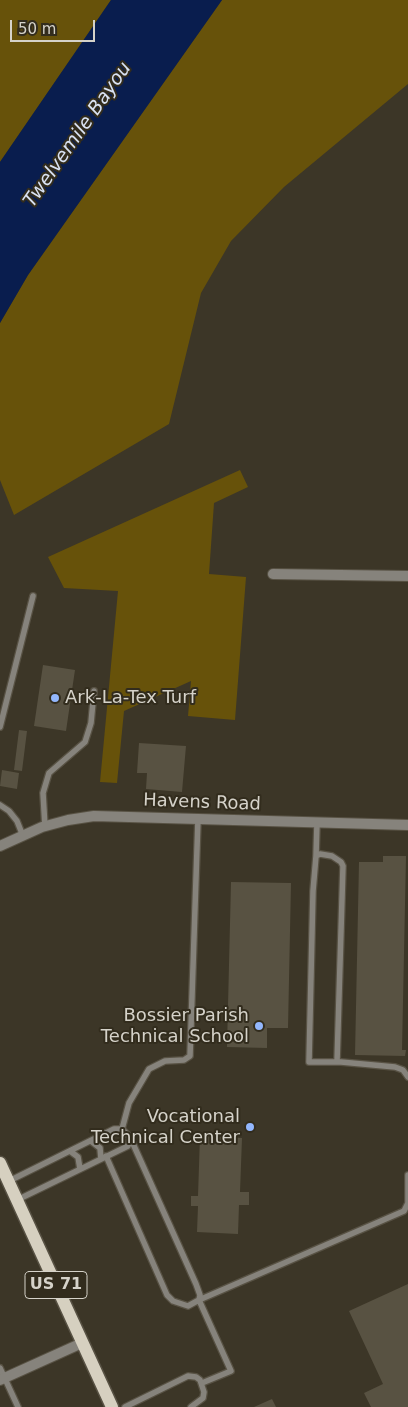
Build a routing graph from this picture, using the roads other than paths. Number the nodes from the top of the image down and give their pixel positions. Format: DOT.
graph roads {
  1 [pos="273,574"];
  2 [pos="408,576"];
  3 [pos="33,596"];
  4 [pos="94,691"];
  5 [pos="0,727"];
  6 [pos="0,805"];
  7 [pos="0,811"];
  8 [pos="9,811"];
  9 [pos="198,819"];
  10 [pos="317,822"];
  11 [pos="408,825"];
  12 [pos="45,827"];
  13 [pos="23,836"];
  14 [pos="0,846"];
  15 [pos="316,856"];
  16 [pos="338,1062"];
  17 [pos="408,1077"];
  18 [pos="122,1129"];
  19 [pos="130,1137"];
  20 [pos="91,1141"];
  21 [pos="70,1151"];
  22 [pos="104,1158"];
  23 [pos="0,1164"];
  24 [pos="80,1169"];
  25 [pos="408,1176"];
  26 [pos="8,1181"];
  27 [pos="17,1200"];
  28 [pos="406,1213"];
  29 [pos="199,1300"];
  30 [pos="82,1343"];
  31 [pos="0,1368"];
  32 [pos="2,1379"];
  33 [pos="202,1383"];
  34 [pos="18,1407"];
  35 [pos="112,1407"];
  36 [pos="125,1407"];
  37 [pos="191,1407"];
  1 -- 2 [label="street"];
  3 -- 5 [label="lane"];
  4 -- 12 [label="lane"];
  6 -- 8 [label="lane"];
  7 -- 8 [label="lane"];
  8 -- 13 [label="lane"];
  9 -- 10 [label="street, Havens Road"];
  9 -- 12 [label="street, Havens Road"];
  9 -- 18 [label="lane"];
  10 -- 11 [label="street, Havens Road"];
  10 -- 15 [label="lane"];
  12 -- 13 [label="street, Havens Road"];
  13 -- 14 [label="street, Havens Road"];
  15 -- 16 [label="lane"];
  15 -- 16 [label="lane"];
  16 -- 17 [label="lane"];
  18 -- 19 [label="lane"];
  18 -- 20 [label="lane"];
  19 -- 22 [label="lane"];
  19 -- 29 [label="lane"];
  20 -- 21 [label="lane"];
  20 -- 22 [label="lane"];
  21 -- 24 [label="lane"];
  21 -- 26 [label="lane"];
  22 -- 24 [label="lane"];
  22 -- 29 [label="lane"];
  23 -- 26 [label="main road, US 71"];
  24 -- 27 [label="lane"];
  25 -- 28 [label="lane"];
  26 -- 27 [label="main road, US 71"];
  27 -- 30 [label="main road, US 71"];
  28 -- 29 [label="lane"];
  29 -- 33 [label="lane"];
  30 -- 32 [label="street"];
  30 -- 35 [label="main road, US 71"];
  31 -- 32 [label="lane"];
  32 -- 34 [label="lane"];
  33 -- 36 [label="lane"];
  33 -- 37 [label="lane"];
}
